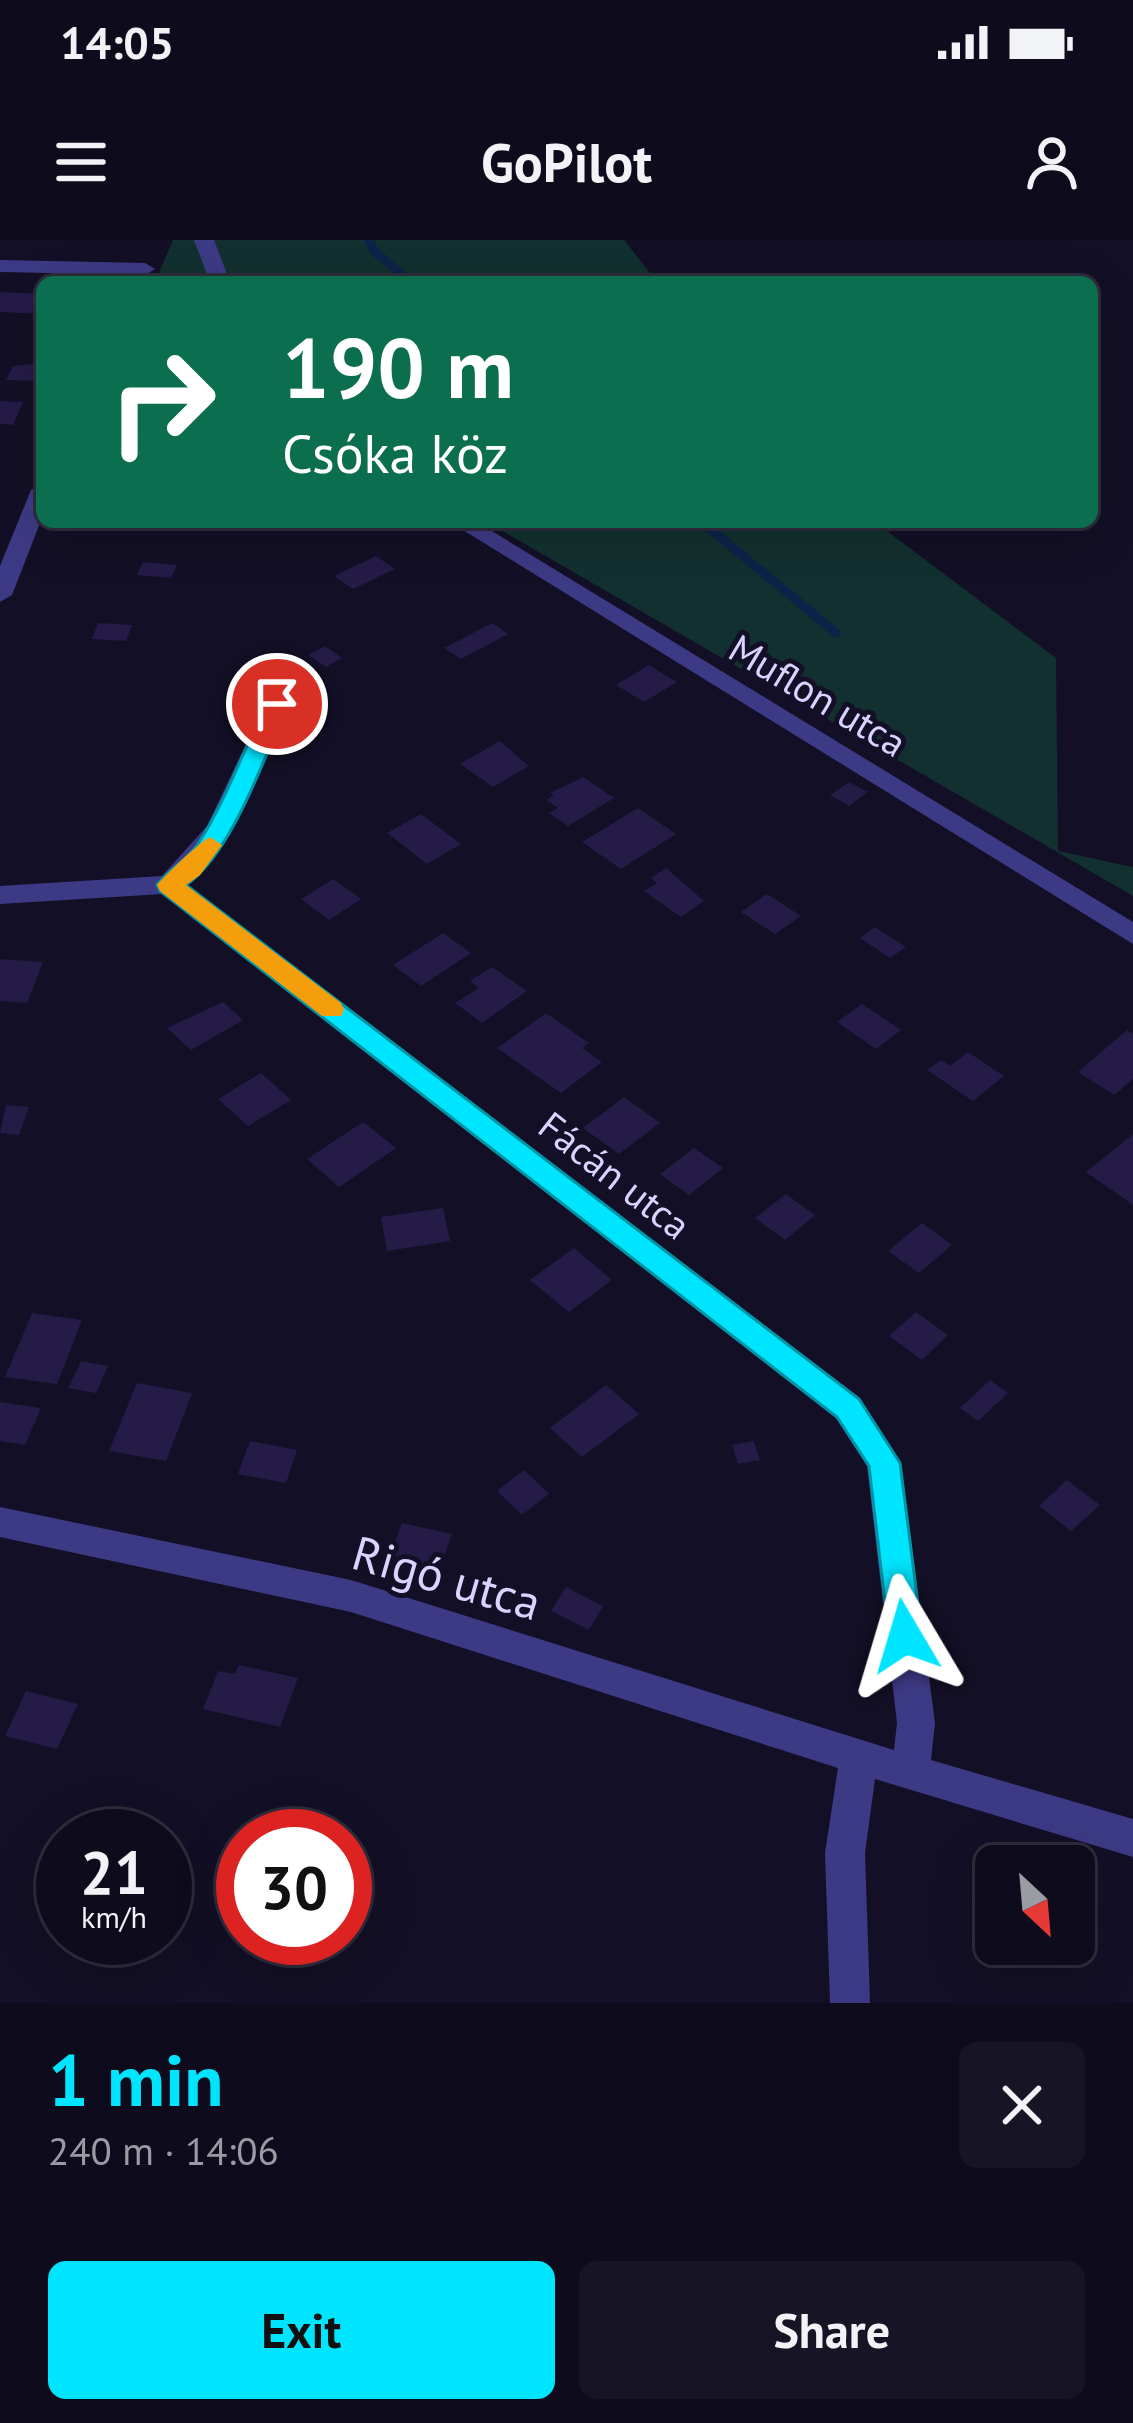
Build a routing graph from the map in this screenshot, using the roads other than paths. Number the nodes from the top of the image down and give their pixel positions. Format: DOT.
graph roads {
  1 [pos="204,240"];
  2 [pos="0,266"];
  3 [pos="145,268"];
  4 [pos="218,276"];
  5 [pos="36,505"];
  6 [pos="471,528"];
  7 [pos="0,595"];
  8 [pos="277,704"];
  9 [pos="169,885"];
  10 [pos="0,895"];
  11 [pos="1133,935"];
  12 [pos="0,1522"];
  13 [pos="859,1757"];
  14 [pos="911,1769"];
  15 [pos="1133,1838"];
  16 [pos="850,2003"];
  1 -- 4 [label="street"];
  2 -- 3 [label="street"];
  5 -- 7 [label="street"];
  6 -- 11 [label="street, Muflon utca"];
  8 -- 9 [label="street"];
  9 -- 10 [label="street"];
  9 -- 14 [label="street, Fácán utca"];
  12 -- 13 [label="street, Rigó utca"];
  13 -- 14 [label="street, Rigó utca"];
  13 -- 16 [label="street"];
  14 -- 15 [label="street, Rigó utca"];
}
